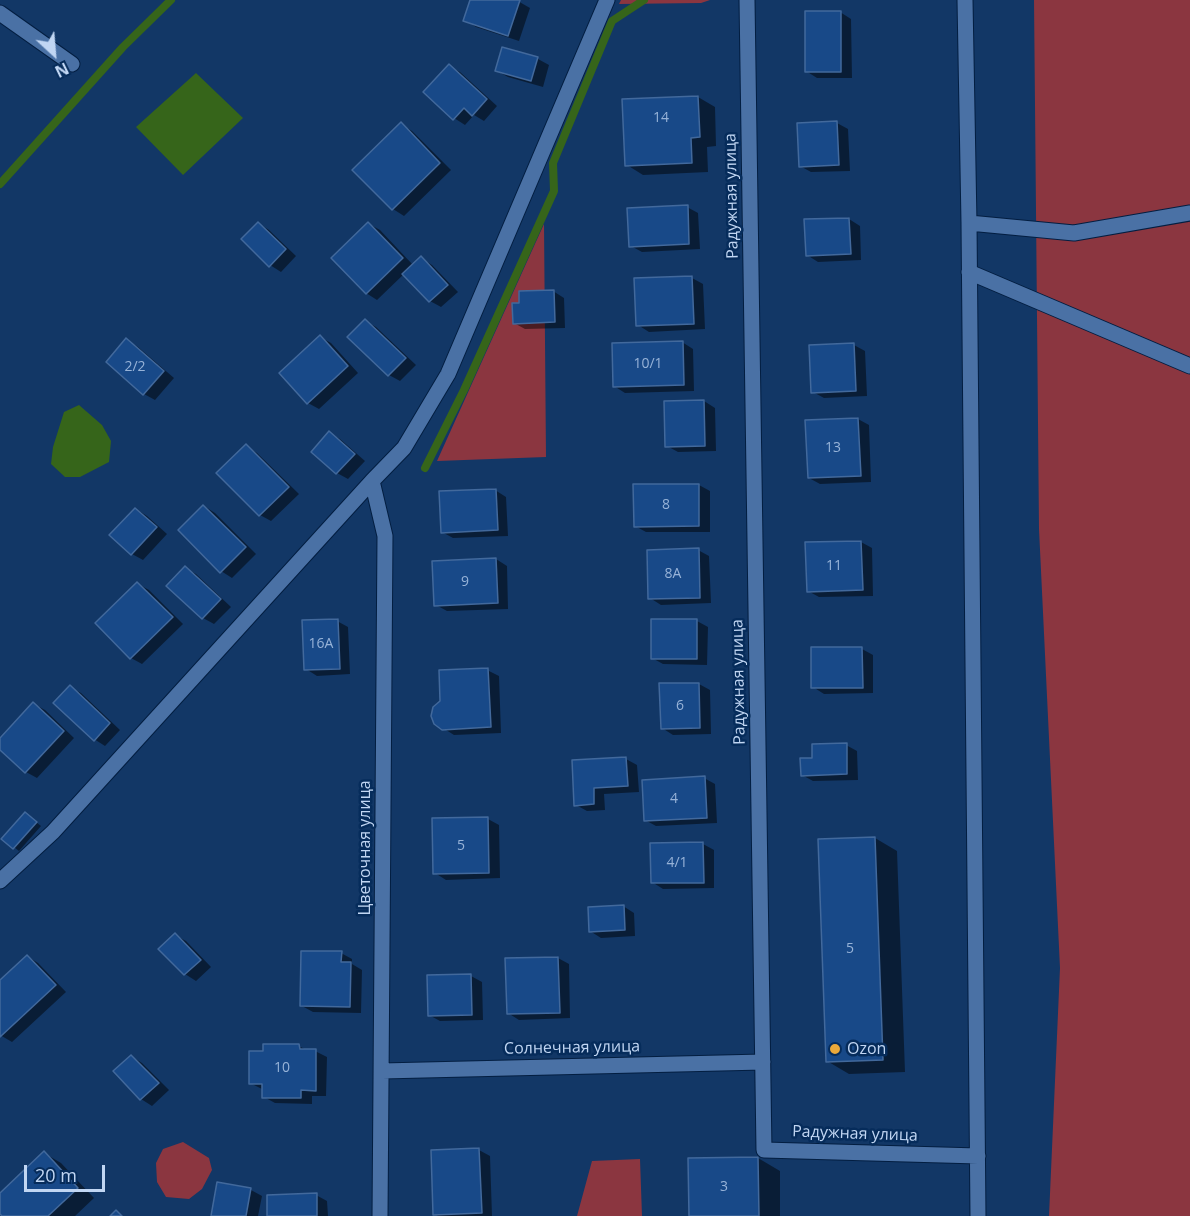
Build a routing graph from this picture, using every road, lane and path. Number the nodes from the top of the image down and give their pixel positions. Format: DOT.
graph roads {
  1 [pos="607,0"];
  2 [pos="747,0"];
  3 [pos="965,0"];
  4 [pos="0,13"];
  5 [pos="72,64"];
  6 [pos="1190,213"];
  7 [pos="969,223"];
  8 [pos="969,272"];
  9 [pos="1190,366"];
  10 [pos="372,481"];
  11 [pos="0,881"];
  12 [pos="763,1062"];
  13 [pos="382,1071"];
  14 [pos="978,1156"];
  15 [pos="380,1216"];
  16 [pos="978,1216"];
  1 -- 10 [label="street"];
  2 -- 12 [label="street, Радужная улица"];
  3 -- 7 [label="street"];
  4 -- 5 [label="street"];
  6 -- 7 [label="street"];
  7 -- 8 [label="street"];
  8 -- 9 [label="street"];
  8 -- 14 [label="street"];
  10 -- 11 [label="street"];
  10 -- 13 [label="street, Цветочная улица"];
  12 -- 13 [label="street, Солнечная улица"];
  12 -- 14 [label="street, Радужная улица"];
  13 -- 15 [label="street, Цветочная улица"];
  14 -- 16 [label="street"];
}
